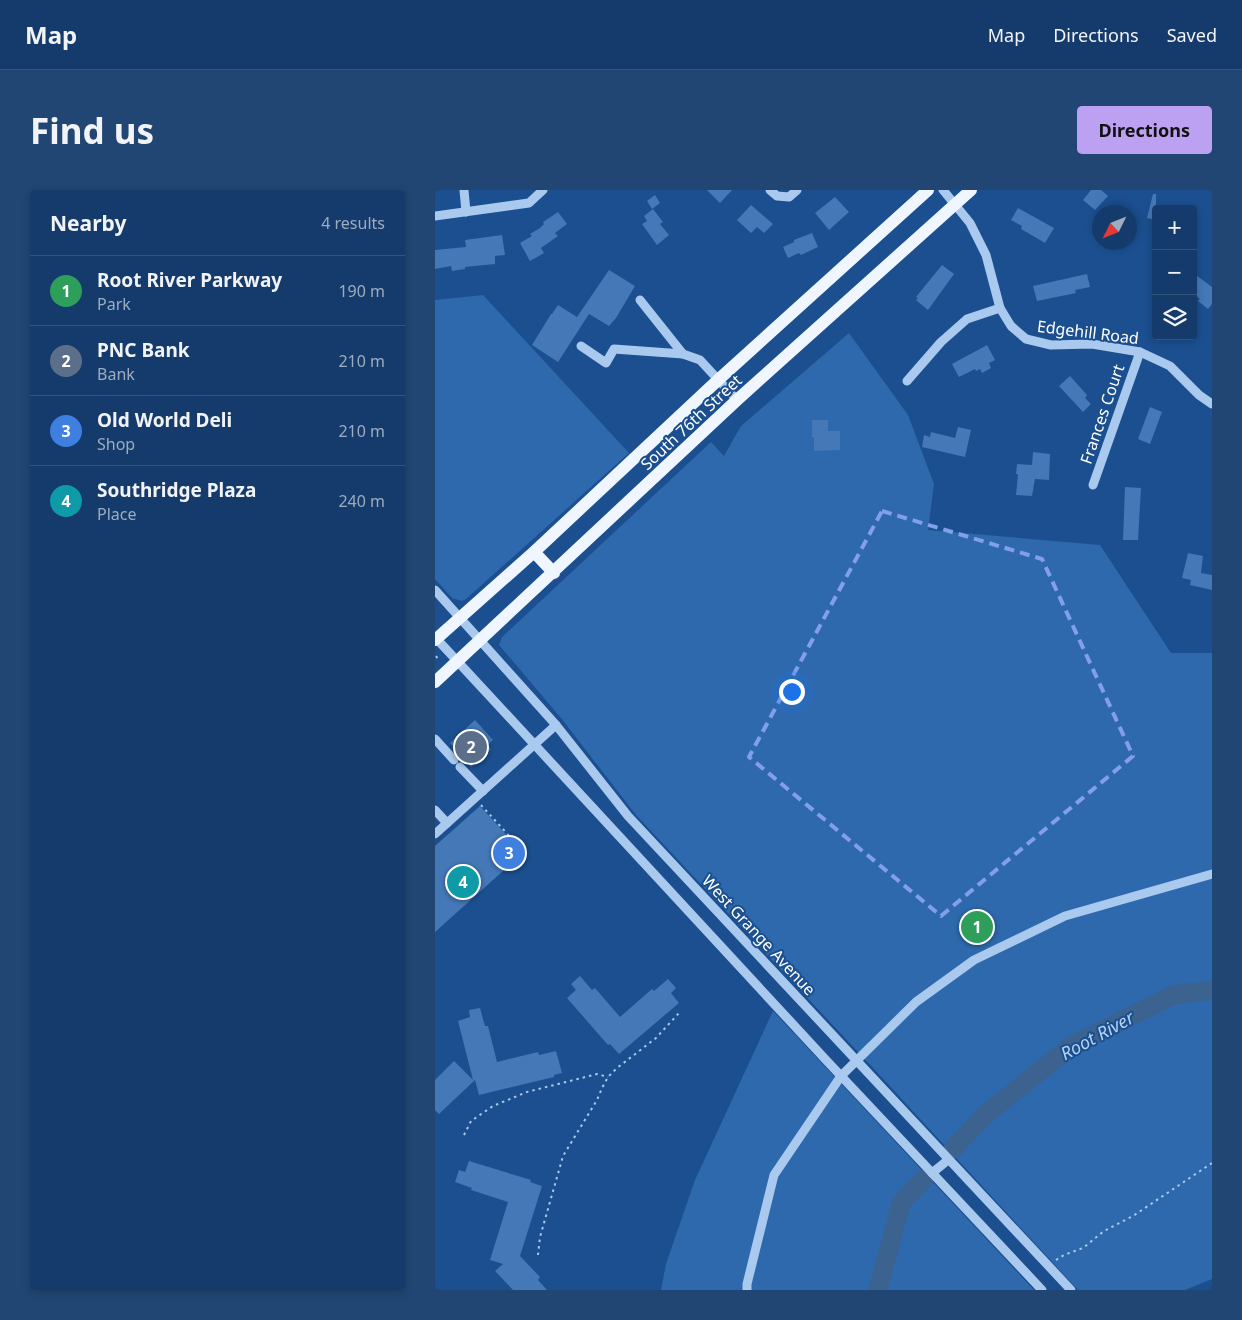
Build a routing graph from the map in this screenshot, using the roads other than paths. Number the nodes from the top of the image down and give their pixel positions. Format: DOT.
graph roads {
  1 [pos="464,190"];
  2 [pos="543,190"];
  3 [pos="770,190"];
  4 [pos="797,190"];
  5 [pos="928,190"];
  6 [pos="943,190"];
  7 [pos="971,190"];
  8 [pos="955,205"];
  9 [pos="466,212"];
  10 [pos="435,216"];
  11 [pos="640,300"];
  12 [pos="1000,308"];
  13 [pos="581,346"];
  14 [pos="1140,352"];
  15 [pos="683,354"];
  16 [pos="719,380"];
  17 [pos="907,381"];
  18 [pos="737,400"];
  19 [pos="1212,404"];
  20 [pos="1093,485"];
  21 [pos="534,552"];
  22 [pos="554,572"];
  23 [pos="435,590"];
  24 [pos="460,617"];
  25 [pos="436,638"];
  26 [pos="481,640"];
  27 [pos="457,662"];
  28 [pos="435,682"];
  29 [pos="556,725"];
  30 [pos="435,739"];
  31 [pos="535,744"];
  32 [pos="483,791"];
  33 [pos="435,810"];
  34 [pos="447,823"];
  35 [pos="435,834"];
  36 [pos="1212,874"];
  37 [pos="857,1062"];
  38 [pos="841,1076"];
  39 [pos="947,1160"];
  40 [pos="933,1173"];
  41 [pos="747,1290"];
  42 [pos="1042,1290"];
  43 [pos="1071,1290"];
  1 -- 9 [label="street"];
  2 -- 9 [label="street"];
  3 -- 4 [label="street"];
  5 -- 16 [label="main road, South 76th Street"];
  6 -- 8 [label="street, Edgehill Road"];
  7 -- 8 [label="main road, South 76th Street"];
  8 -- 12 [label="street, Edgehill Road"];
  8 -- 18 [label="main road, South 76th Street"];
  9 -- 10 [label="street"];
  11 -- 15 [label="street"];
  12 -- 14 [label="street, Edgehill Road"];
  12 -- 17 [label="street"];
  13 -- 15 [label="street"];
  14 -- 19 [label="street, Edgehill Road"];
  14 -- 20 [label="street, Frances Court"];
  15 -- 16 [label="street"];
  16 -- 18 [label="street"];
  16 -- 21 [label="main road, South 76th Street"];
  18 -- 22 [label="main road, South 76th Street"];
  21 -- 22 [label="main road"];
  21 -- 24 [label="main road, South 76th Street"];
  22 -- 26 [label="main road, South 76th Street"];
  23 -- 24 [label="street, West Grange Avenue"];
  24 -- 25 [label="main road, South 76th Street"];
  24 -- 26 [label="street, West Grange Avenue"];
  25 -- 27 [label="street"];
  26 -- 27 [label="main road, South 76th Street"];
  26 -- 29 [label="street, West Grange Avenue"];
  27 -- 28 [label="main road, South 76th Street"];
  27 -- 31 [label="street"];
  29 -- 31 [label="street"];
  29 -- 37 [label="street, West Grange Avenue"];
  30 -- 32 [label="street"];
  31 -- 32 [label="street"];
  31 -- 38 [label="street"];
  32 -- 34 [label="street"];
  33 -- 34 [label="street"];
  34 -- 35 [label="street"];
  36 -- 37 [label="street"];
  37 -- 38 [label="street"];
  37 -- 39 [label="street, West Grange Avenue"];
  38 -- 40 [label="street"];
  38 -- 41 [label="street"];
  39 -- 40 [label="street"];
  39 -- 43 [label="street, West Grange Avenue"];
  40 -- 42 [label="street"];
}
